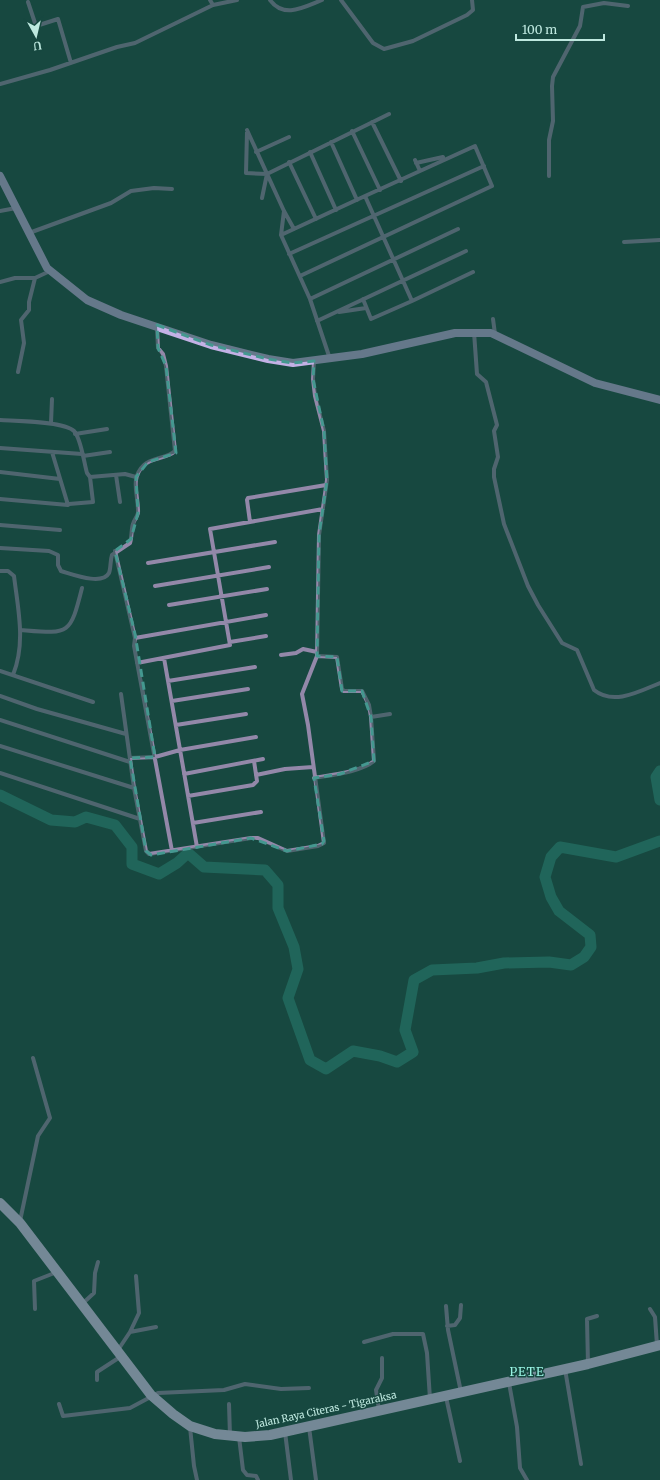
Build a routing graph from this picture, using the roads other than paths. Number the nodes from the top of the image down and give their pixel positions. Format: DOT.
graph roads {
  1 [pos="210,0"];
  2 [pos="237,0"];
  3 [pos="270,0"];
  4 [pos="322,0"];
  5 [pos="341,0"];
  6 [pos="472,0"];
  7 [pos="604,1"];
  8 [pos="28,2"];
  9 [pos="213,5"];
  10 [pos="628,6"];
  11 [pos="71,62"];
  12 [pos="0,84"];
  13 [pos="389,114"];
  14 [pos="372,122"];
  15 [pos="352,131"];
  16 [pos="289,137"];
  17 [pos="330,142"];
  18 [pos="256,152"];
  19 [pos="310,152"];
  20 [pos="450,156"];
  21 [pos="290,162"];
  22 [pos="484,166"];
  23 [pos="420,171"];
  24 [pos="267,174"];
  25 [pos="0,176"];
  26 [pos="549,176"];
  27 [pos="401,180"];
  28 [pos="172,189"];
  29 [pos="380,190"];
  30 [pos="365,196"];
  31 [pos="262,198"];
  32 [pos="357,200"];
  33 [pos="16,208"];
  34 [pos="336,210"];
  35 [pos="284,211"];
  36 [pos="0,212"];
  37 [pos="374,216"];
  38 [pos="316,219"];
  39 [pos="294,229"];
  40 [pos="458,229"];
  41 [pos="29,233"];
  42 [pos="281,235"];
  43 [pos="383,239"];
  44 [pos="660,240"];
  45 [pos="624,242"];
  46 [pos="466,251"];
  47 [pos="289,254"];
  48 [pos="393,260"];
  49 [pos="50,271"];
  50 [pos="473,272"];
  51 [pos="300,276"];
  52 [pos="35,278"];
  53 [pos="403,280"];
  54 [pos="0,282"];
  55 [pos="310,299"];
  56 [pos="363,299"];
  57 [pos="412,301"];
  58 [pos="366,308"];
  59 [pos="334,313"];
  60 [pos="493,319"];
  61 [pos="317,321"];
  62 [pos="157,325"];
  63 [pos="474,332"];
  64 [pos="495,335"];
  65 [pos="330,359"];
  66 [pos="314,361"];
  67 [pos="18,372"];
  68 [pos="52,399"];
  69 [pos="660,400"];
  70 [pos="0,420"];
  71 [pos="51,423"];
  72 [pos="107,428"];
  73 [pos="76,434"];
  74 [pos="0,448"];
  75 [pos="52,452"];
  76 [pos="110,452"];
  77 [pos="83,455"];
  78 [pos="0,472"];
  79 [pos="116,475"];
  80 [pos="90,477"];
  81 [pos="136,477"];
  82 [pos="60,479"];
  83 [pos="326,485"];
  84 [pos="0,499"];
  85 [pos="120,502"];
  86 [pos="69,504"];
  87 [pos="323,509"];
  88 [pos="250,522"];
  89 [pos="0,525"];
  90 [pos="60,530"];
  91 [pos="275,542"];
  92 [pos="0,548"];
  93 [pos="116,551"];
  94 [pos="213,552"];
  95 [pos="148,563"];
  96 [pos="269,567"];
  97 [pos="0,571"];
  98 [pos="217,575"];
  99 [pos="155,586"];
  100 [pos="82,588"];
  101 [pos="267,589"];
  102 [pos="221,596"];
  103 [pos="169,605"];
  104 [pos="266,615"];
  105 [pos="226,622"];
  106 [pos="21,630"];
  107 [pos="266,636"];
  108 [pos="135,638"];
  109 [pos="230,642"];
  110 [pos="317,654"];
  111 [pos="281,655"];
  112 [pos="164,658"];
  113 [pos="137,662"];
  114 [pos="255,667"];
  115 [pos="0,671"];
  116 [pos="13,675"];
  117 [pos="168,681"];
  118 [pos="660,683"];
  119 [pos="248,689"];
  120 [pos="121,694"];
  121 [pos="0,696"];
  122 [pos="172,701"];
  123 [pos="93,702"];
  124 [pos="246,714"];
  125 [pos="390,714"];
  126 [pos="371,717"];
  127 [pos="0,720"];
  128 [pos="176,725"];
  129 [pos="126,734"];
  130 [pos="256,736"];
  131 [pos="0,746"];
  132 [pos="180,750"];
  133 [pos="154,757"];
  134 [pos="263,759"];
  135 [pos="130,760"];
  136 [pos="254,761"];
  137 [pos="313,767"];
  138 [pos="0,773"];
  139 [pos="184,774"];
  140 [pos="256,775"];
  141 [pos="314,778"];
  142 [pos="134,788"];
  143 [pos="188,796"];
  144 [pos="261,812"];
  145 [pos="140,819"];
  146 [pos="193,823"];
  147 [pos="197,847"];
  148 [pos="172,851"];
  149 [pos="33,1058"];
  150 [pos="0,1203"];
  151 [pos="20,1223"];
  152 [pos="98,1262"];
  153 [pos="57,1272"];
  154 [pos="136,1276"];
  155 [pos="82,1304"];
  156 [pos="461,1305"];
  157 [pos="446,1306"];
  158 [pos="35,1309"];
  159 [pos="650,1309"];
  160 [pos="597,1316"];
  161 [pos="447,1326"];
  162 [pos="156,1327"];
  163 [pos="130,1332"];
  164 [pos="364,1342"];
  165 [pos="659,1345"];
  166 [pos="119,1354"];
  167 [pos="382,1358"];
  168 [pos="588,1364"];
  169 [pos="565,1369"];
  170 [pos="98,1380"];
  171 [pos="509,1381"];
  172 [pos="309,1388"];
  173 [pos="461,1392"];
  174 [pos="151,1395"];
  175 [pos="446,1396"];
  176 [pos="430,1399"];
  177 [pos="60,1404"];
  178 [pos="229,1404"];
  179 [pos="379,1411"];
  180 [pos="190,1426"];
  181 [pos="309,1426"];
  182 [pos="285,1432"];
  183 [pos="234,1436"];
  184 [pos="460,1461"];
  185 [pos="582,1464"];
  186 [pos="198,1480"];
  187 [pos="258,1480"];
  188 [pos="291,1480"];
  189 [pos="316,1480"];
  190 [pos="527,1480"];
  1 -- 9 [label="street"];
  2 -- 9 [label="street"];
  3 -- 4 [label="street"];
  5 -- 6 [label="street"];
  7 -- 10 [label="street"];
  7 -- 26 [label="street"];
  8 -- 11 [label="street"];
  9 -- 11 [label="street"];
  11 -- 12 [label="street"];
  13 -- 14 [label="street"];
  14 -- 15 [label="street"];
  14 -- 27 [label="street"];
  15 -- 17 [label="street"];
  15 -- 29 [label="street"];
  16 -- 18 [label="street"];
  17 -- 19 [label="street"];
  17 -- 32 [label="street"];
  18 -- 24 [label="street"];
  18 -- 24 [label="street"];
  19 -- 21 [label="street"];
  19 -- 34 [label="street"];
  20 -- 22 [label="street"];
  20 -- 23 [label="street"];
  20 -- 23 [label="street"];
  21 -- 24 [label="street"];
  21 -- 38 [label="street"];
  22 -- 37 [label="street"];
  22 -- 43 [label="street"];
  23 -- 27 [label="street"];
  24 -- 31 [label="street"];
  24 -- 35 [label="street"];
  25 -- 33 [label="street"];
  27 -- 29 [label="street"];
  28 -- 41 [label="street"];
  29 -- 30 [label="street"];
  30 -- 32 [label="street"];
  30 -- 37 [label="street"];
  32 -- 34 [label="street"];
  33 -- 36 [label="street"];
  33 -- 41 [label="street"];
  34 -- 38 [label="street"];
  35 -- 39 [label="street"];
  35 -- 42 [label="street"];
  37 -- 43 [label="street"];
  37 -- 47 [label="street"];
  38 -- 39 [label="street"];
  39 -- 42 [label="street"];
  40 -- 48 [label="street"];
  41 -- 49 [label="street"];
  42 -- 47 [label="street"];
  43 -- 48 [label="street"];
  43 -- 51 [label="street"];
  44 -- 45 [label="street"];
  46 -- 53 [label="street"];
  47 -- 51 [label="street"];
  48 -- 53 [label="street"];
  48 -- 55 [label="street"];
  49 -- 52 [label="street"];
  49 -- 62 [label="street"];
  50 -- 57 [label="street"];
  51 -- 55 [label="street"];
  52 -- 54 [label="street"];
  52 -- 67 [label="street"];
  53 -- 56 [label="street"];
  53 -- 57 [label="street"];
  55 -- 61 [label="street"];
  56 -- 58 [label="street"];
  56 -- 59 [label="street"];
  57 -- 58 [label="street"];
  58 -- 59 [label="street"];
  59 -- 61 [label="street"];
  60 -- 64 [label="street"];
  61 -- 65 [label="street"];
  62 -- 66 [label="street"];
  62 -- 81 [label="street"];
  63 -- 64 [label="street"];
  63 -- 65 [label="street"];
  63 -- 118 [label="street"];
  64 -- 69 [label="street"];
  65 -- 66 [label="street"];
  66 -- 83 [label="street"];
  68 -- 71 [label="street"];
  70 -- 71 [label="street"];
  71 -- 73 [label="street"];
  72 -- 73 [label="street"];
  73 -- 77 [label="street"];
  74 -- 75 [label="street"];
  75 -- 77 [label="street"];
  75 -- 82 [label="street"];
  76 -- 77 [label="street"];
  77 -- 80 [label="street"];
  78 -- 82 [label="street"];
  79 -- 80 [label="street"];
  79 -- 81 [label="street"];
  79 -- 85 [label="street"];
  80 -- 86 [label="street"];
  81 -- 93 [label="street"];
  82 -- 86 [label="street"];
  83 -- 87 [label="street"];
  83 -- 88 [label="street"];
  84 -- 86 [label="street"];
  87 -- 88 [label="street"];
  87 -- 110 [label="street"];
  88 -- 94 [label="street"];
  89 -- 90 [label="street"];
  91 -- 94 [label="street"];
  92 -- 93 [label="street"];
  93 -- 108 [label="street"];
  94 -- 95 [label="street"];
  94 -- 98 [label="street"];
  96 -- 98 [label="street"];
  97 -- 106 [label="street"];
  98 -- 99 [label="street"];
  98 -- 102 [label="street"];
  100 -- 106 [label="street"];
  101 -- 102 [label="street"];
  102 -- 103 [label="street"];
  102 -- 105 [label="street"];
  104 -- 105 [label="street"];
  105 -- 108 [label="street"];
  105 -- 109 [label="street"];
  106 -- 116 [label="street"];
  107 -- 109 [label="street"];
  108 -- 113 [label="street"];
  109 -- 112 [label="street"];
  110 -- 111 [label="street"];
  110 -- 126 [label="street"];
  110 -- 137 [label="street"];
  112 -- 113 [label="street"];
  112 -- 117 [label="street"];
  113 -- 133 [label="street"];
  114 -- 117 [label="street"];
  115 -- 116 [label="street"];
  116 -- 123 [label="street"];
  117 -- 122 [label="street"];
  119 -- 122 [label="street"];
  120 -- 129 [label="street"];
  121 -- 129 [label="street"];
  122 -- 128 [label="street"];
  124 -- 128 [label="street"];
  125 -- 126 [label="street"];
  126 -- 141 [label="street"];
  127 -- 135 [label="street"];
  128 -- 132 [label="street"];
  129 -- 135 [label="street"];
  130 -- 132 [label="street"];
  131 -- 142 [label="street"];
  132 -- 133 [label="street"];
  132 -- 139 [label="street"];
  133 -- 135 [label="street"];
  133 -- 148 [label="street"];
  134 -- 136 [label="street"];
  135 -- 142 [label="street"];
  136 -- 139 [label="street"];
  136 -- 140 [label="street"];
  137 -- 140 [label="street"];
  137 -- 141 [label="street"];
  138 -- 145 [label="street"];
  139 -- 143 [label="street"];
  140 -- 143 [label="street"];
  141 -- 147 [label="street"];
  142 -- 145 [label="street"];
  143 -- 146 [label="street"];
  144 -- 146 [label="street"];
  145 -- 148 [label="street"];
  146 -- 147 [label="street"];
  147 -- 148 [label="street"];
  149 -- 151 [label="street"];
  150 -- 151 [label="main road, Jalan Raya Citeras - Tigaraksa"];
  151 -- 153 [label="main road, Jalan Raya Citeras - Tigaraksa"];
  152 -- 155 [label="street"];
  153 -- 155 [label="main road, Jalan Raya Citeras - Tigaraksa"];
  153 -- 158 [label="street"];
  154 -- 163 [label="street"];
  155 -- 166 [label="main road, Jalan Raya Citeras - Tigaraksa"];
  156 -- 161 [label="street"];
  157 -- 161 [label="street"];
  159 -- 165 [label="street"];
  160 -- 168 [label="street"];
  161 -- 173 [label="street"];
  162 -- 163 [label="street"];
  163 -- 166 [label="street"];
  164 -- 176 [label="street"];
  165 -- 168 [label="main road, Jalan Raya Citeras - Tigaraksa"];
  166 -- 170 [label="street"];
  166 -- 174 [label="main road, Jalan Raya Citeras - Tigaraksa"];
  167 -- 179 [label="street"];
  168 -- 169 [label="main road, Jalan Raya Citeras - Tigaraksa"];
  169 -- 171 [label="main road, Jalan Raya Citeras - Tigaraksa"];
  169 -- 185 [label="street"];
  171 -- 173 [label="main road, Jalan Raya Citeras - Tigaraksa"];
  171 -- 190 [label="street"];
  172 -- 174 [label="street"];
  173 -- 175 [label="main road, Jalan Raya Citeras - Tigaraksa"];
  174 -- 177 [label="street"];
  174 -- 180 [label="main road, Jalan Raya Citeras - Tigaraksa"];
  175 -- 176 [label="main road, Jalan Raya Citeras - Tigaraksa"];
  175 -- 184 [label="street"];
  176 -- 179 [label="main road, Jalan Raya Citeras - Tigaraksa"];
  178 -- 183 [label="street"];
  179 -- 181 [label="main road, Jalan Raya Citeras - Tigaraksa"];
  180 -- 183 [label="main road, Jalan Raya Citeras - Tigaraksa"];
  180 -- 186 [label="street"];
  181 -- 182 [label="main road, Jalan Raya Citeras - Tigaraksa"];
  181 -- 189 [label="street"];
  182 -- 183 [label="main road, Jalan Raya Citeras - Tigaraksa"];
  182 -- 188 [label="street"];
  183 -- 187 [label="street"];
}
